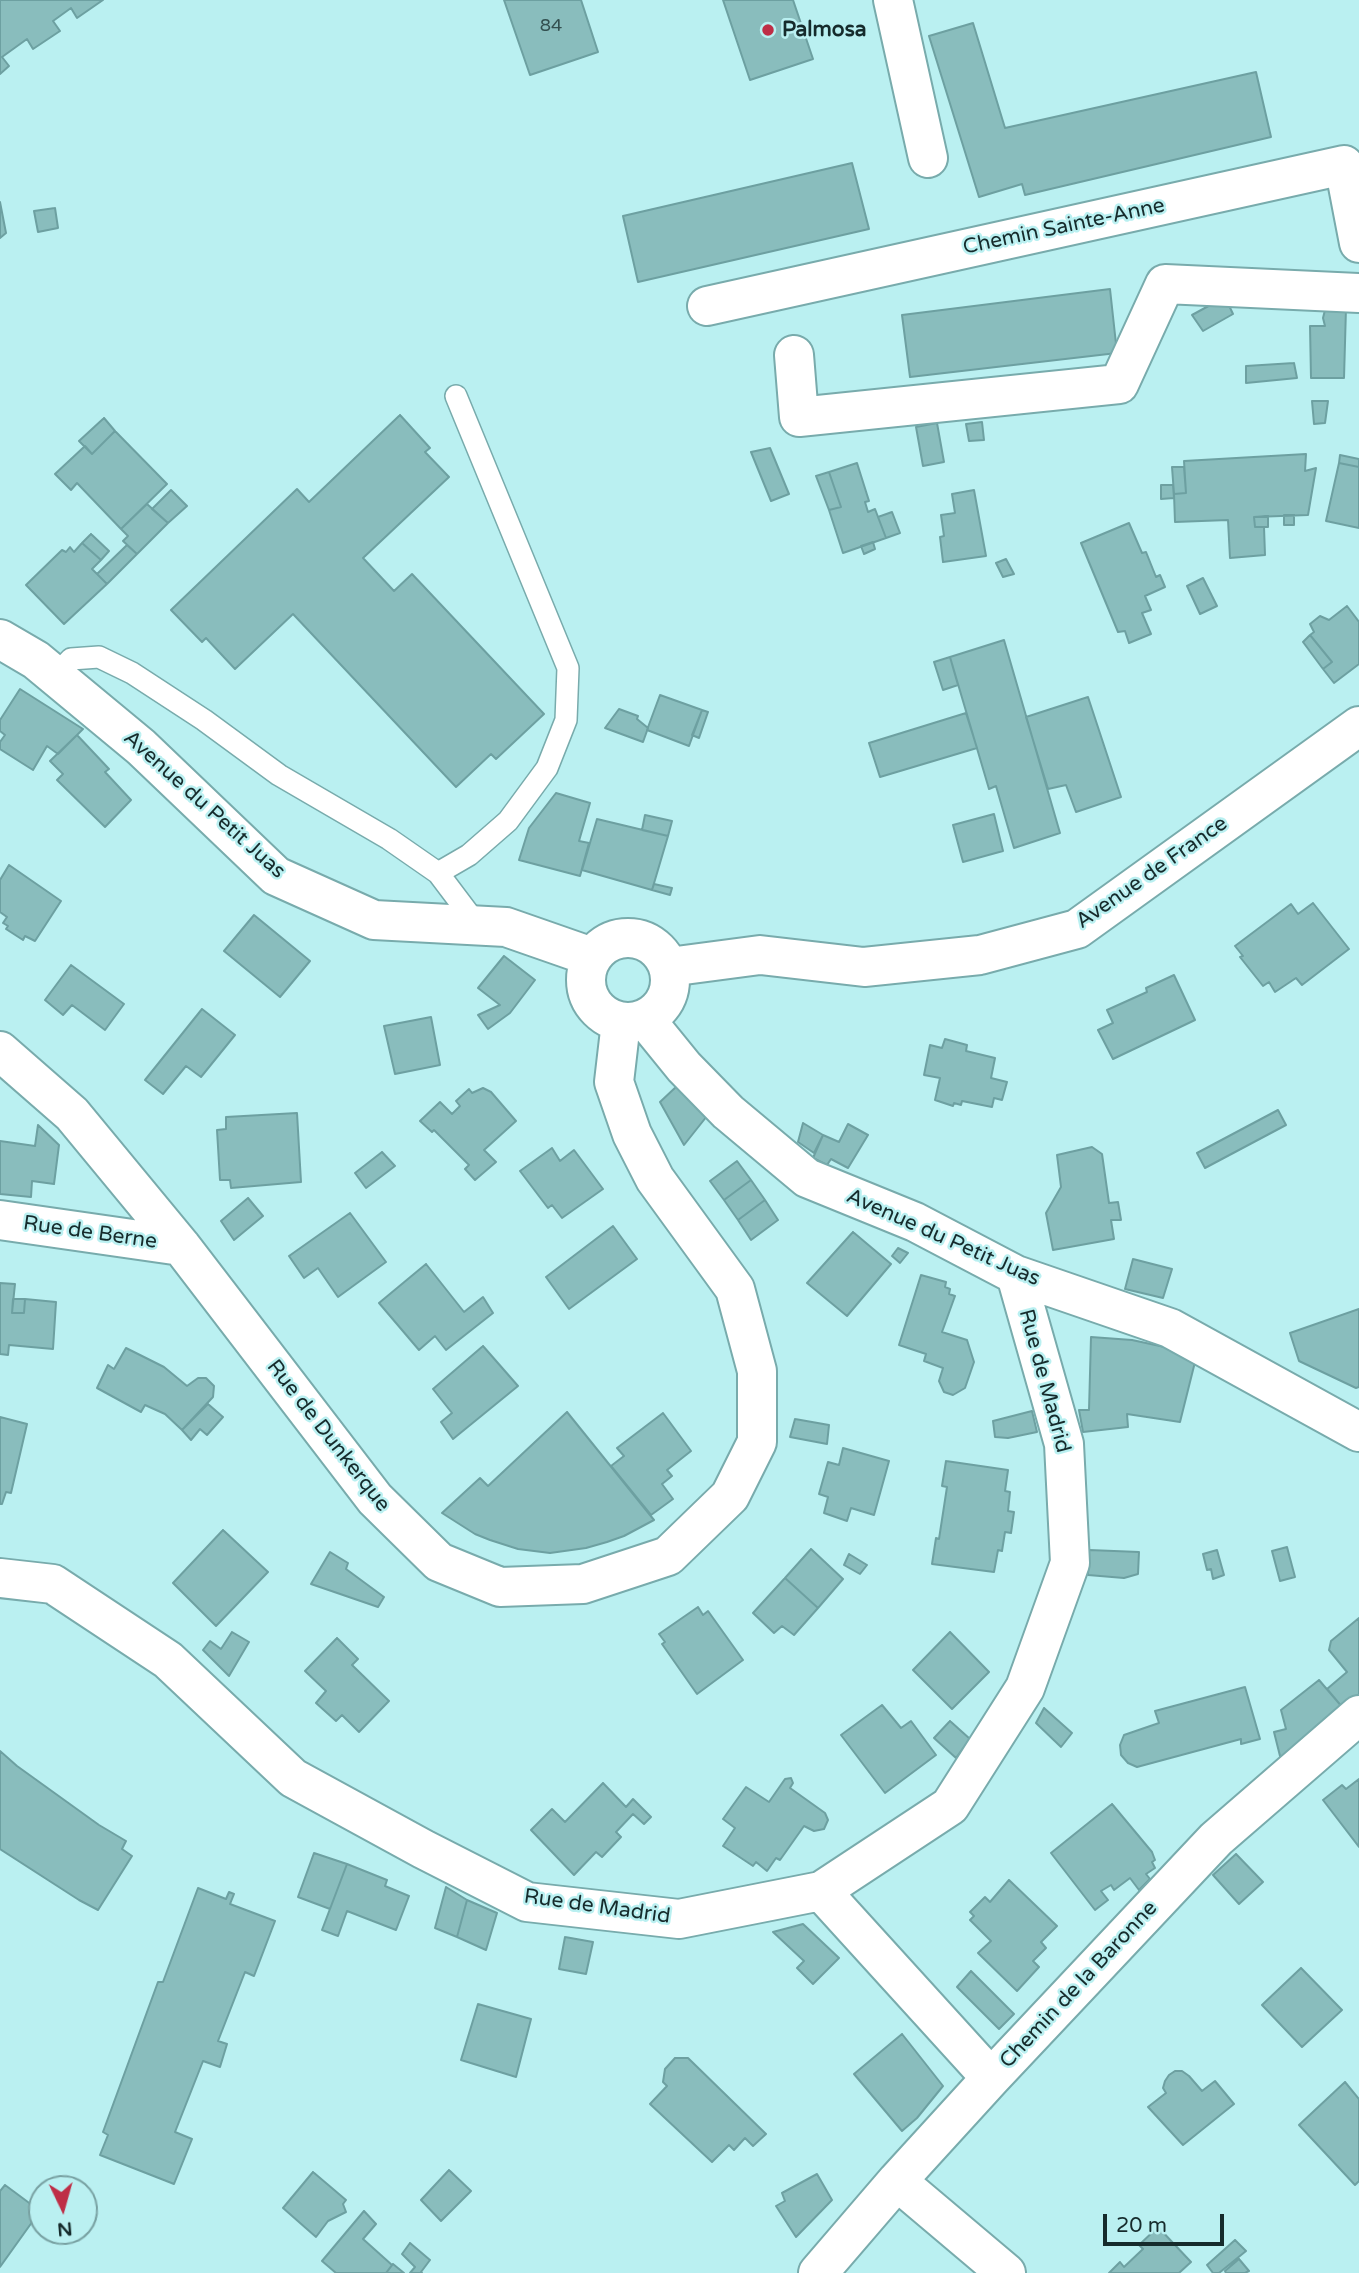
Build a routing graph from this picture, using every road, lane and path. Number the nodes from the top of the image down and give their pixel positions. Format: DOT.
graph roads {
  1 [pos="893,0"];
  2 [pos="928,158"];
  3 [pos="1359,243"];
  4 [pos="1359,293"];
  5 [pos="706,306"];
  6 [pos="794,355"];
  7 [pos="456,396"];
  8 [pos="0,639"];
  9 [pos="55,676"];
  10 [pos="1359,726"];
  11 [pos="438,873"];
  12 [pos="478,926"];
  13 [pos="592,957"];
  14 [pos="669,967"];
  15 [pos="633,1020"];
  16 [pos="0,1051"];
  17 [pos="0,1220"];
  18 [pos="181,1245"];
  19 [pos="1016,1275"];
  20 [pos="1359,1432"];
  21 [pos="0,1578"];
  22 [pos="1359,1715"];
  23 [pos="821,1891"];
  24 [pos="991,2078"];
  25 [pos="897,2181"];
  26 [pos="818,2273"];
  27 [pos="1006,2273"];
  1 -- 2 [label="street"];
  3 -- 5 [label="street, Chemin Sainte-Anne"];
  4 -- 6 [label="street"];
  7 -- 11 [label="lane"];
  8 -- 9 [label="street, Avenue du Petit Juas"];
  9 -- 11 [label="lane"];
  9 -- 12 [label="street, Avenue du Petit Juas"];
  10 -- 14 [label="street, Avenue de France"];
  11 -- 12 [label="lane"];
  12 -- 13 [label="street, Avenue du Petit Juas"];
  13 -- 14 [label="street"];
  13 -- 15 [label="street"];
  14 -- 15 [label="street"];
  15 -- 18 [label="street, Rue de Dunkerque"];
  15 -- 19 [label="street, Avenue du Petit Juas"];
  16 -- 18 [label="street, Rue de Dunkerque"];
  17 -- 18 [label="street, Rue de Berne"];
  19 -- 20 [label="street, Avenue du Petit Juas"];
  19 -- 23 [label="street, Rue de Madrid"];
  21 -- 23 [label="street, Rue de Madrid"];
  22 -- 24 [label="street, Chemin de la Baronne"];
  23 -- 24 [label="street"];
  24 -- 25 [label="street, Chemin de la Baronne"];
  25 -- 26 [label="street, Chemin de la Baronne"];
  25 -- 27 [label="street"];
}
